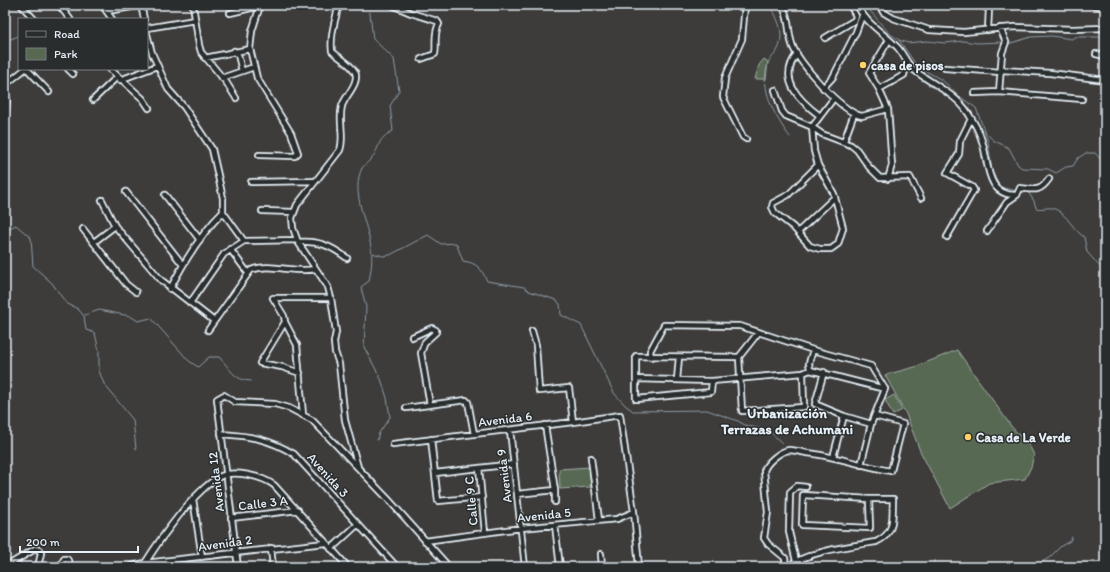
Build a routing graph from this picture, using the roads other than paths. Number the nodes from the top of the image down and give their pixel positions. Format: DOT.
graph roads {
  1 [pos="22,5"];
  2 [pos="59,5"];
  3 [pos="102,5"];
  4 [pos="142,5"];
  5 [pos="193,5"];
  6 [pos="339,5"];
  7 [pos="392,5"];
  8 [pos="745,5"];
  9 [pos="782,5"];
  10 [pos="850,5"];
  11 [pos="857,5"];
  12 [pos="879,5"];
  13 [pos="977,5"];
  14 [pos="1093,5"];
  15 [pos="245,7"];
  16 [pos="1105,7"];
  17 [pos="107,11"];
  18 [pos="230,13"];
  19 [pos="862,16"];
  20 [pos="33,18"];
  21 [pos="69,18"];
  22 [pos="111,18"];
  23 [pos="144,18"];
  24 [pos="194,20"];
  25 [pos="148,28"];
  26 [pos="1000,28"];
  27 [pos="1105,28"];
  28 [pos="988,30"];
  29 [pos="825,38"];
  30 [pos="148,40"];
  31 [pos="889,40"];
  32 [pos="250,49"];
  33 [pos="234,52"];
  34 [pos="797,54"];
  35 [pos="1096,54"];
  36 [pos="1105,56"];
  37 [pos="205,58"];
  38 [pos="421,59"];
  39 [pos="907,62"];
  40 [pos="157,66"];
  41 [pos="254,67"];
  42 [pos="945,68"];
  43 [pos="148,69"];
  44 [pos="25,70"];
  45 [pos="27,70"];
  46 [pos="69,70"];
  47 [pos="111,70"];
  48 [pos="144,70"];
  49 [pos="242,71"];
  50 [pos="1001,71"];
  51 [pos="73,74"];
  52 [pos="118,78"];
  53 [pos="222,78"];
  54 [pos="1105,80"];
  55 [pos="5,85"];
  56 [pos="823,88"];
  57 [pos="879,89"];
  58 [pos="775,90"];
  59 [pos="49,92"];
  60 [pos="999,92"];
  61 [pos="5,93"];
  62 [pos="974,93"];
  63 [pos="6,97"];
  64 [pos="236,98"];
  65 [pos="834,98"];
  66 [pos="1082,99"];
  67 [pos="93,100"];
  68 [pos="149,108"];
  69 [pos="888,109"];
  70 [pos="6,111"];
  71 [pos="854,114"];
  72 [pos="820,116"];
  73 [pos="971,119"];
  74 [pos="812,127"];
  75 [pos="746,139"];
  76 [pos="844,141"];
  77 [pos="259,155"];
  78 [pos="818,165"];
  79 [pos="888,179"];
  80 [pos="1049,179"];
  81 [pos="316,181"];
  82 [pos="251,182"];
  83 [pos="126,192"];
  84 [pos="165,195"];
  85 [pos="1017,195"];
  86 [pos="835,198"];
  87 [pos="921,198"];
  88 [pos="102,200"];
  89 [pos="262,211"];
  90 [pos="223,212"];
  91 [pos="294,212"];
  92 [pos="115,226"];
  93 [pos="83,229"];
  94 [pos="987,231"];
  95 [pos="798,232"];
  96 [pos="947,237"];
  97 [pos="200,240"];
  98 [pos="244,240"];
  99 [pos="298,241"];
  100 [pos="94,242"];
  101 [pos="230,249"];
  102 [pos="347,258"];
  103 [pos="183,265"];
  104 [pos="315,269"];
  105 [pos="248,273"];
  106 [pos="170,288"];
  107 [pos="136,292"];
  108 [pos="331,298"];
  109 [pos="190,303"];
  110 [pos="214,321"];
  111 [pos="285,322"];
  112 [pos="208,330"];
  113 [pos="532,331"];
  114 [pos="758,333"];
  115 [pos="412,337"];
  116 [pos="813,350"];
  117 [pos="651,357"];
  118 [pos="679,357"];
  119 [pos="738,357"];
  120 [pos="810,370"];
  121 [pos="803,372"];
  122 [pos="824,372"];
  123 [pos="300,373"];
  124 [pos="739,377"];
  125 [pos="636,379"];
  126 [pos="677,380"];
  127 [pos="712,381"];
  128 [pos="885,389"];
  129 [pos="430,405"];
  130 [pos="406,408"];
  131 [pos="303,415"];
  132 [pos="844,416"];
  133 [pos="875,416"];
  134 [pos="573,422"];
  135 [pos="871,424"];
  136 [pos="545,425"];
  137 [pos="510,430"];
  138 [pos="221,434"];
  139 [pos="474,434"];
  140 [pos="431,439"];
  141 [pos="393,444"];
  142 [pos="833,456"];
  143 [pos="591,458"];
  144 [pos="514,464"];
  145 [pos="861,465"];
  146 [pos="358,467"];
  147 [pos="479,468"];
  148 [pos="435,473"];
  149 [pos="225,475"];
  150 [pos="806,487"];
  151 [pos="555,490"];
  152 [pos="517,494"];
  153 [pos="482,497"];
  154 [pos="193,499"];
  155 [pos="870,500"];
  156 [pos="555,502"];
  157 [pos="298,510"];
  158 [pos="634,512"];
  159 [pos="231,518"];
  160 [pos="599,520"];
  161 [pos="358,524"];
  162 [pos="555,524"];
  163 [pos="521,528"];
  164 [pos="485,533"];
  165 [pos="424,541"];
  166 [pos="325,543"];
  167 [pos="271,548"];
  168 [pos="331,549"];
  169 [pos="236,552"];
  170 [pos="601,554"];
  171 [pos="202,557"];
  172 [pos="796,561"];
  173 [pos="145,563"];
  174 [pos="162,565"];
  175 [pos="5,567"];
  176 [pos="38,567"];
  177 [pos="60,567"];
  178 [pos="72,567"];
  179 [pos="128,567"];
  180 [pos="238,567"];
  181 [pos="274,567"];
  182 [pos="348,567"];
  183 [pos="397,567"];
  184 [pos="449,567"];
  185 [pos="525,567"];
  186 [pos="560,567"];
  187 [pos="602,567"];
  188 [pos="639,567"];
  189 [pos="787,567"];
  1 -- 20 [label="street"];
  2 -- 21 [label="street"];
  3 -- 17 [label="street"];
  4 -- 17 [label="street"];
  4 -- 23 [label="street"];
  5 -- 24 [label="street"];
  6 -- 81 [label="street"];
  7 -- 38 [label="street"];
  8 -- 75 [label="street"];
  9 -- 34 [label="street"];
  10 -- 29 [label="street"];
  11 -- 19 [label="street"];
  12 -- 28 [label="street"];
  13 -- 28 [label="street"];
  14 -- 16 [label="street"];
  15 -- 18 [label="street"];
  15 -- 32 [label="street"];
  17 -- 22 [label="street"];
  19 -- 31 [label="street"];
  19 -- 56 [label="street"];
  24 -- 25 [label="street"];
  24 -- 37 [label="street"];
  26 -- 27 [label="street"];
  26 -- 28 [label="street"];
  26 -- 50 [label="street"];
  30 -- 40 [label="street"];
  31 -- 39 [label="street"];
  31 -- 57 [label="street"];
  32 -- 33 [label="street"];
  32 -- 41 [label="street"];
  33 -- 37 [label="street"];
  33 -- 49 [label="street"];
  34 -- 56 [label="street"];
  34 -- 72 [label="street"];
  35 -- 36 [label="street"];
  37 -- 53 [label="street"];
  39 -- 57 [label="street"];
  39 -- 73 [label="street"];
  40 -- 43 [label="street"];
  40 -- 90 [label="street"];
  41 -- 49 [label="street"];
  41 -- 77 [label="street"];
  42 -- 50 [label="street"];
  44 -- 55 [label="street"];
  45 -- 59 [label="street"];
  46 -- 51 [label="street"];
  47 -- 52 [label="street"];
  48 -- 52 [label="street"];
  49 -- 53 [label="street"];
  50 -- 54 [label="street"];
  50 -- 60 [label="street"];
  52 -- 67 [label="street"];
  52 -- 68 [label="street"];
  53 -- 64 [label="street"];
  56 -- 65 [label="street"];
  57 -- 69 [label="street"];
  58 -- 74 [label="street"];
  60 -- 62 [label="street"];
  60 -- 66 [label="street"];
  61 -- 63 [label="street"];
  63 -- 70 [label="street"];
  65 -- 71 [label="street"];
  65 -- 72 [label="street"];
  69 -- 71 [label="street"];
  69 -- 79 [label="street"];
  71 -- 76 [label="street"];
  72 -- 74 [label="street"];
  73 -- 85 [label="street"];
  73 -- 96 [label="street"];
  74 -- 76 [label="street"];
  74 -- 78 [label="street"];
  76 -- 79 [label="street"];
  78 -- 86 [label="street"];
  78 -- 95 [label="street"];
  79 -- 87 [label="street"];
  80 -- 85 [label="street"];
  81 -- 82 [label="street"];
  81 -- 91 [label="street"];
  83 -- 103 [label="street"];
  84 -- 97 [label="street"];
  85 -- 94 [label="street"];
  86 -- 95 [label="street"];
  86 -- 95 [label="street"];
  88 -- 92 [label="street"];
  89 -- 91 [label="street"];
  90 -- 97 [label="street"];
  90 -- 98 [label="street"];
  91 -- 99 [label="street"];
  92 -- 100 [label="street"];
  92 -- 106 [label="street"];
  93 -- 100 [label="street"];
  97 -- 103 [label="street"];
  98 -- 99 [label="street"];
  98 -- 101 [label="street"];
  99 -- 102 [label="street"];
  99 -- 104 [label="street"];
  100 -- 107 [label="street"];
  101 -- 105 [label="street"];
  101 -- 109 [label="street"];
  103 -- 106 [label="street"];
  104 -- 105 [label="street"];
  104 -- 108 [label="street"];
  105 -- 110 [label="street"];
  106 -- 109 [label="street"];
  108 -- 111 [label="street"];
  108 -- 146 [label="street"];
  109 -- 110 [label="street"];
  110 -- 112 [label="street"];
  111 -- 123 [label="street"];
  111 -- 123 [label="street"];
  113 -- 134 [label="street"];
  114 -- 116 [label="street"];
  114 -- 117 [label="street"];
  114 -- 119 [label="street"];
  115 -- 129 [label="street"];
  116 -- 120 [label="street"];
  116 -- 128 [label="street"];
  117 -- 118 [label="street"];
  117 -- 125 [label="street"];
  118 -- 119 [label="street"];
  118 -- 126 [label="street"];
  119 -- 124 [label="street"];
  120 -- 121 [label="street"];
  120 -- 122 [label="street"];
  121 -- 124 [label="street"];
  121 -- 124 [label="street"];
  122 -- 128 [label="street"];
  122 -- 132 [label="street"];
  123 -- 131 [label="street"];
  124 -- 127 [label="street"];
  125 -- 126 [label="street"];
  125 -- 127 [label="street"];
  126 -- 127 [label="street"];
  128 -- 133 [label="street"];
  129 -- 130 [label="street"];
  129 -- 139 [label="street"];
  131 -- 138 [label="street, Avenida 12"];
  131 -- 146 [label="street"];
  132 -- 135 [label="street"];
  132 -- 142 [label="street"];
  133 -- 135 [label="street"];
  133 -- 145 [label="street"];
  134 -- 136 [label="street, Avenida 6"];
  134 -- 158 [label="street, Avenida 6"];
  135 -- 145 [label="street"];
  136 -- 137 [label="street, Avenida 6"];
  136 -- 151 [label="street"];
  137 -- 139 [label="street, Avenida 6"];
  137 -- 144 [label="street, Avenida 9"];
  138 -- 149 [label="street, Avenida 12"];
  138 -- 161 [label="street, Avenida 3"];
  139 -- 140 [label="street, Avenida 6"];
  140 -- 141 [label="street, Avenida 6"];
  140 -- 148 [label="street"];
  142 -- 145 [label="street"];
  142 -- 189 [label="street"];
  143 -- 160 [label="street"];
  144 -- 147 [label="street"];
  144 -- 152 [label="street, Avenida 9"];
  146 -- 165 [label="street"];
  147 -- 148 [label="street"];
  147 -- 153 [label="street, Calle 9 C"];
  148 -- 153 [label="street"];
  149 -- 154 [label="street"];
  149 -- 157 [label="street"];
  149 -- 159 [label="street, Avenida 12"];
  150 -- 172 [label="street"];
  151 -- 152 [label="street"];
  151 -- 156 [label="street"];
  152 -- 163 [label="street, Avenida 9"];
  153 -- 164 [label="street, Calle 9 C"];
  154 -- 171 [label="street"];
  154 -- 173 [label="street"];
  155 -- 155 [label="street"];
  155 -- 172 [label="street"];
  157 -- 159 [label="street, Calle 3 A"];
  157 -- 166 [label="street"];
  158 -- 160 [label="street, Avenida 5"];
  158 -- 188 [label="street"];
  159 -- 169 [label="street, Avenida 12"];
  160 -- 162 [label="street, Avenida 5"];
  161 -- 168 [label="street"];
  161 -- 183 [label="street, Avenida 3"];
  162 -- 163 [label="street, Avenida 5"];
  162 -- 186 [label="street"];
  163 -- 164 [label="street, Avenida 5"];
  163 -- 185 [label="street, Avenida 9"];
  164 -- 165 [label="street, Avenida 5"];
  165 -- 184 [label="street"];
  166 -- 167 [label="street, Avenida 2"];
  166 -- 168 [label="street"];
  167 -- 169 [label="street, Avenida 2"];
  167 -- 181 [label="street"];
  168 -- 182 [label="street"];
  169 -- 171 [label="street, Avenida 2"];
  169 -- 180 [label="street, Avenida 12"];
  170 -- 187 [label="street"];
  171 -- 174 [label="street, Avenida 2"];
  172 -- 189 [label="street"];
  173 -- 174 [label="street, Avenida 2"];
  173 -- 179 [label="street, Avenida 2"];
  175 -- 176 [label="street"];
  177 -- 178 [label="street"];
}
